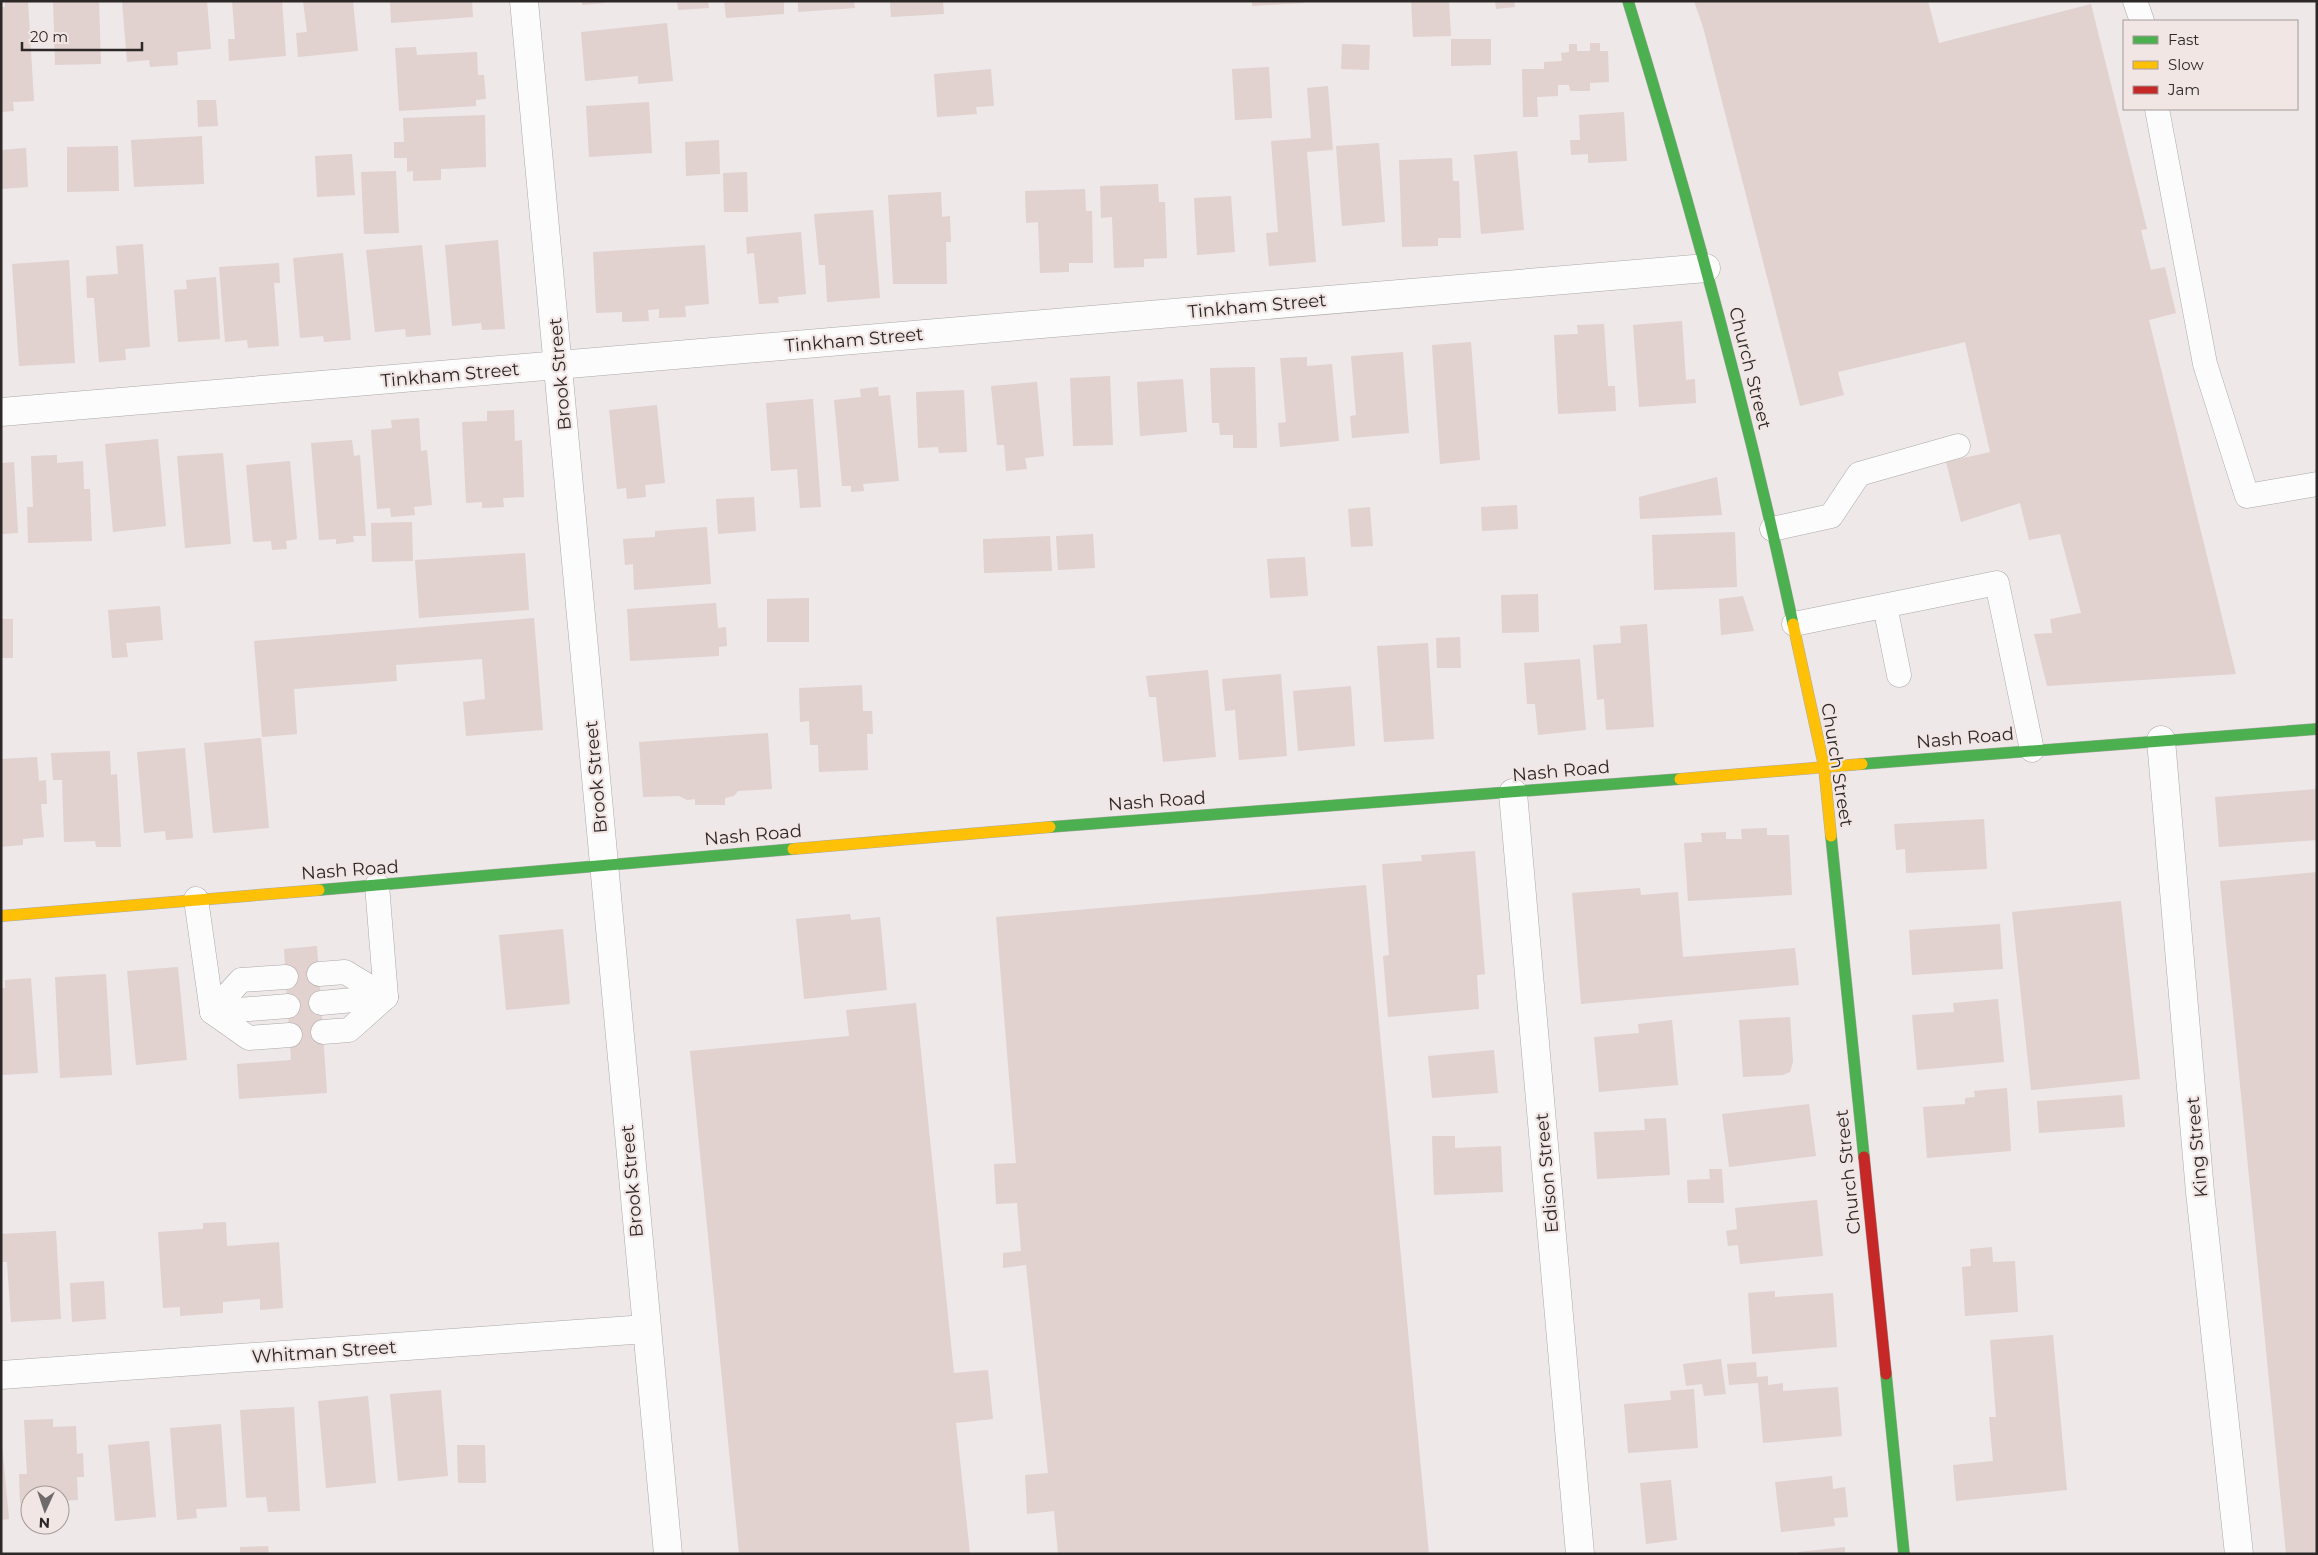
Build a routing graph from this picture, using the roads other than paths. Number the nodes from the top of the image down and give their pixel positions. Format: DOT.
graph roads {
  1 [pos="524,1"];
  2 [pos="1628,1"];
  3 [pos="2135,1"];
  4 [pos="2142,20"];
  5 [pos="2157,110"];
  6 [pos="1706,268"];
  7 [pos="560,366"];
  8 [pos="1,412"];
  9 [pos="1958,446"];
  10 [pos="2317,484"];
  11 [pos="1772,529"];
  12 [pos="1885,606"];
  13 [pos="1794,624"];
  14 [pos="1899,675"];
  15 [pos="2317,729"];
  16 [pos="2161,740"];
  17 [pos="2032,750"];
  18 [pos="1824,766"];
  19 [pos="1513,793"];
  20 [pos="604,867"];
  21 [pos="377,886"];
  22 [pos="196,899"];
  23 [pos="1,916"];
  24 [pos="319,974"];
  25 [pos="286,977"];
  26 [pos="386,997"];
  27 [pos="321,1003"];
  28 [pos="288,1006"];
  29 [pos="212,1012"];
  30 [pos="323,1032"];
  31 [pos="290,1034"];
  32 [pos="646,1329"];
  33 [pos="1,1375"];
  34 [pos="668,1554"];
  35 [pos="1580,1554"];
  36 [pos="1904,1554"];
  37 [pos="2239,1554"];
  1 -- 7 [label="street, Brook Street"];
  2 -- 6 [label="main road, Church Street"];
  3 -- 4 [label="lane"];
  5 -- 10 [label="lane"];
  6 -- 7 [label="street, Tinkham Street"];
  6 -- 11 [label="main road, Church Street"];
  7 -- 8 [label="street, Tinkham Street"];
  7 -- 20 [label="street, Brook Street"];
  9 -- 11 [label="lane"];
  11 -- 13 [label="main road, Church Street"];
  12 -- 13 [label="lane"];
  12 -- 14 [label="lane"];
  12 -- 17 [label="lane"];
  13 -- 18 [label="main road, Church Street"];
  15 -- 16 [label="main road, Nash Road"];
  16 -- 17 [label="main road, Nash Road"];
  16 -- 37 [label="street, King Street"];
  17 -- 18 [label="main road, Nash Road"];
  18 -- 19 [label="main road, Nash Road"];
  18 -- 36 [label="main road, Church Street"];
  19 -- 20 [label="main road, Nash Road"];
  19 -- 35 [label="street, Edison Street"];
  20 -- 21 [label="main road, Nash Road"];
  20 -- 32 [label="street, Brook Street"];
  21 -- 22 [label="main road, Nash Road"];
  21 -- 26 [label="lane"];
  22 -- 23 [label="main road, Nash Road"];
  22 -- 29 [label="lane"];
  24 -- 26 [label="lane"];
  25 -- 29 [label="lane"];
  26 -- 27 [label="lane"];
  26 -- 30 [label="lane"];
  28 -- 29 [label="lane"];
  29 -- 31 [label="lane"];
  32 -- 33 [label="street, Whitman Street"];
  32 -- 34 [label="street, Brook Street"];
}
